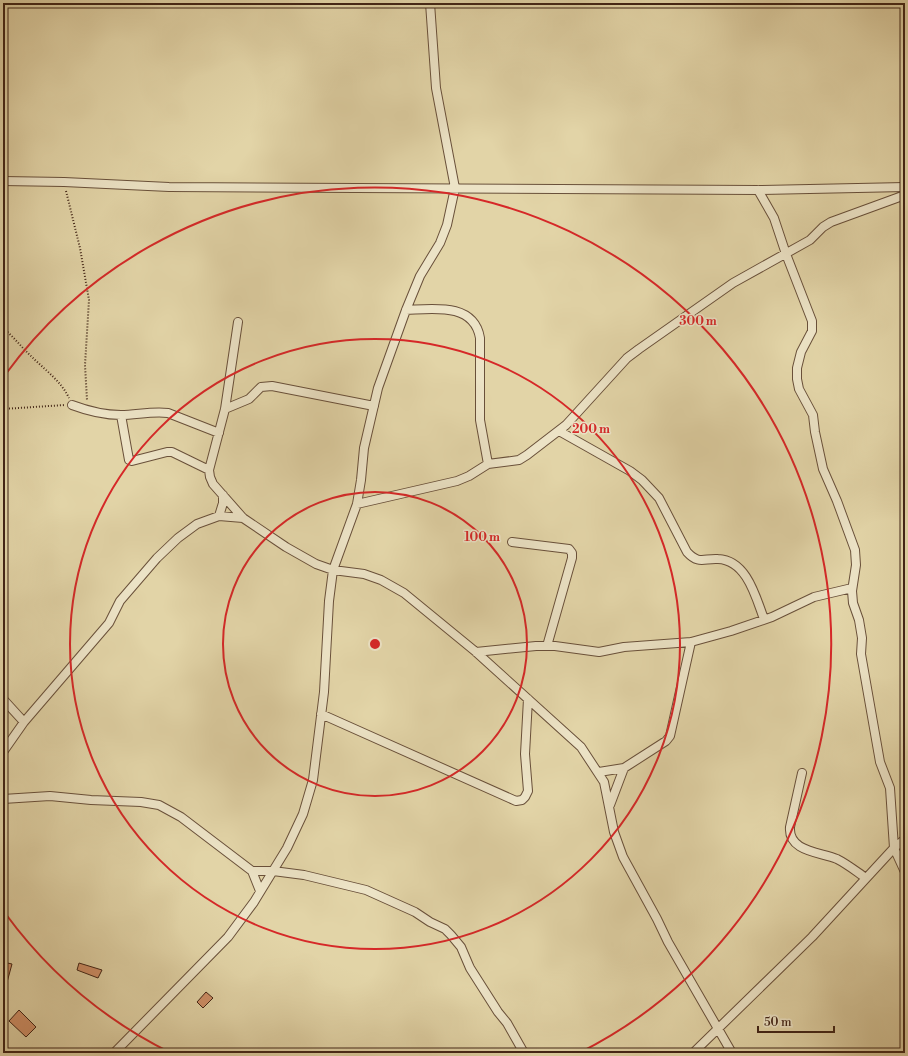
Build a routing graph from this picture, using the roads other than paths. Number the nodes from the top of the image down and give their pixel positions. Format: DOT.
graph roads {
  1 [pos="430,3"];
  2 [pos="3,181"];
  3 [pos="905,187"];
  4 [pos="455,188"];
  5 [pos="758,190"];
  6 [pos="905,195"];
  7 [pos="786,254"];
  8 [pos="406,310"];
  9 [pos="238,322"];
  10 [pos="72,405"];
  11 [pos="374,406"];
  12 [pos="225,409"];
  13 [pos="121,415"];
  14 [pos="559,431"];
  15 [pos="219,433"];
  16 [pos="488,464"];
  17 [pos="209,470"];
  18 [pos="223,496"];
  19 [pos="357,504"];
  20 [pos="219,516"];
  21 [pos="242,518"];
  22 [pos="512,542"];
  23 [pos="333,570"];
  24 [pos="852,588"];
  25 [pos="764,619"];
  26 [pos="690,642"];
  27 [pos="547,646"];
  28 [pos="476,652"];
  29 [pos="3,699"];
  30 [pos="528,700"];
  31 [pos="322,714"];
  32 [pos="24,722"];
  33 [pos="3,752"];
  34 [pos="624,768"];
  35 [pos="599,772"];
  36 [pos="802,773"];
  37 [pos="3,800"];
  38 [pos="609,806"];
  39 [pos="905,839"];
  40 [pos="894,848"];
  41 [pos="252,871"];
  42 [pos="273,871"];
  43 [pos="905,872"];
  44 [pos="866,878"];
  45 [pos="260,891"];
  46 [pos="719,1028"];
  47 [pos="114,1053"];
  48 [pos="524,1053"];
  49 [pos="693,1053"];
  50 [pos="732,1053"];
  1 -- 4 [label="street"];
  2 -- 4 [label="street"];
  3 -- 5 [label="street"];
  4 -- 5 [label="street"];
  4 -- 8 [label="street"];
  5 -- 7 [label="street"];
  6 -- 7 [label="street"];
  7 -- 14 [label="street"];
  7 -- 24 [label="street"];
  8 -- 11 [label="street"];
  8 -- 16 [label="street"];
  9 -- 12 [label="street"];
  10 -- 13 [label="street"];
  11 -- 12 [label="street"];
  11 -- 19 [label="street"];
  12 -- 15 [label="street"];
  13 -- 15 [label="street"];
  13 -- 17 [label="street"];
  14 -- 16 [label="street"];
  14 -- 25 [label="street"];
  15 -- 17 [label="street"];
  16 -- 19 [label="street"];
  17 -- 18 [label="street"];
  18 -- 20 [label="street"];
  18 -- 21 [label="street"];
  19 -- 23 [label="street"];
  20 -- 21 [label="street"];
  20 -- 32 [label="street"];
  21 -- 23 [label="street"];
  22 -- 27 [label="street"];
  23 -- 28 [label="street"];
  23 -- 31 [label="street"];
  24 -- 25 [label="street"];
  24 -- 40 [label="street"];
  25 -- 26 [label="street"];
  26 -- 27 [label="street"];
  26 -- 34 [label="street"];
  27 -- 28 [label="street"];
  28 -- 30 [label="street"];
  29 -- 32 [label="street"];
  30 -- 31 [label="street"];
  30 -- 35 [label="street"];
  31 -- 42 [label="street"];
  32 -- 33 [label="street"];
  34 -- 35 [label="street"];
  34 -- 38 [label="street"];
  35 -- 38 [label="street"];
  36 -- 44 [label="street"];
  37 -- 41 [label="street"];
  38 -- 46 [label="street"];
  39 -- 40 [label="street"];
  40 -- 43 [label="street"];
  40 -- 44 [label="street"];
  41 -- 42 [label="street"];
  41 -- 45 [label="street"];
  42 -- 45 [label="street"];
  42 -- 48 [label="street"];
  44 -- 46 [label="street"];
  45 -- 47 [label="street"];
  46 -- 49 [label="street"];
  46 -- 50 [label="street"];
}
